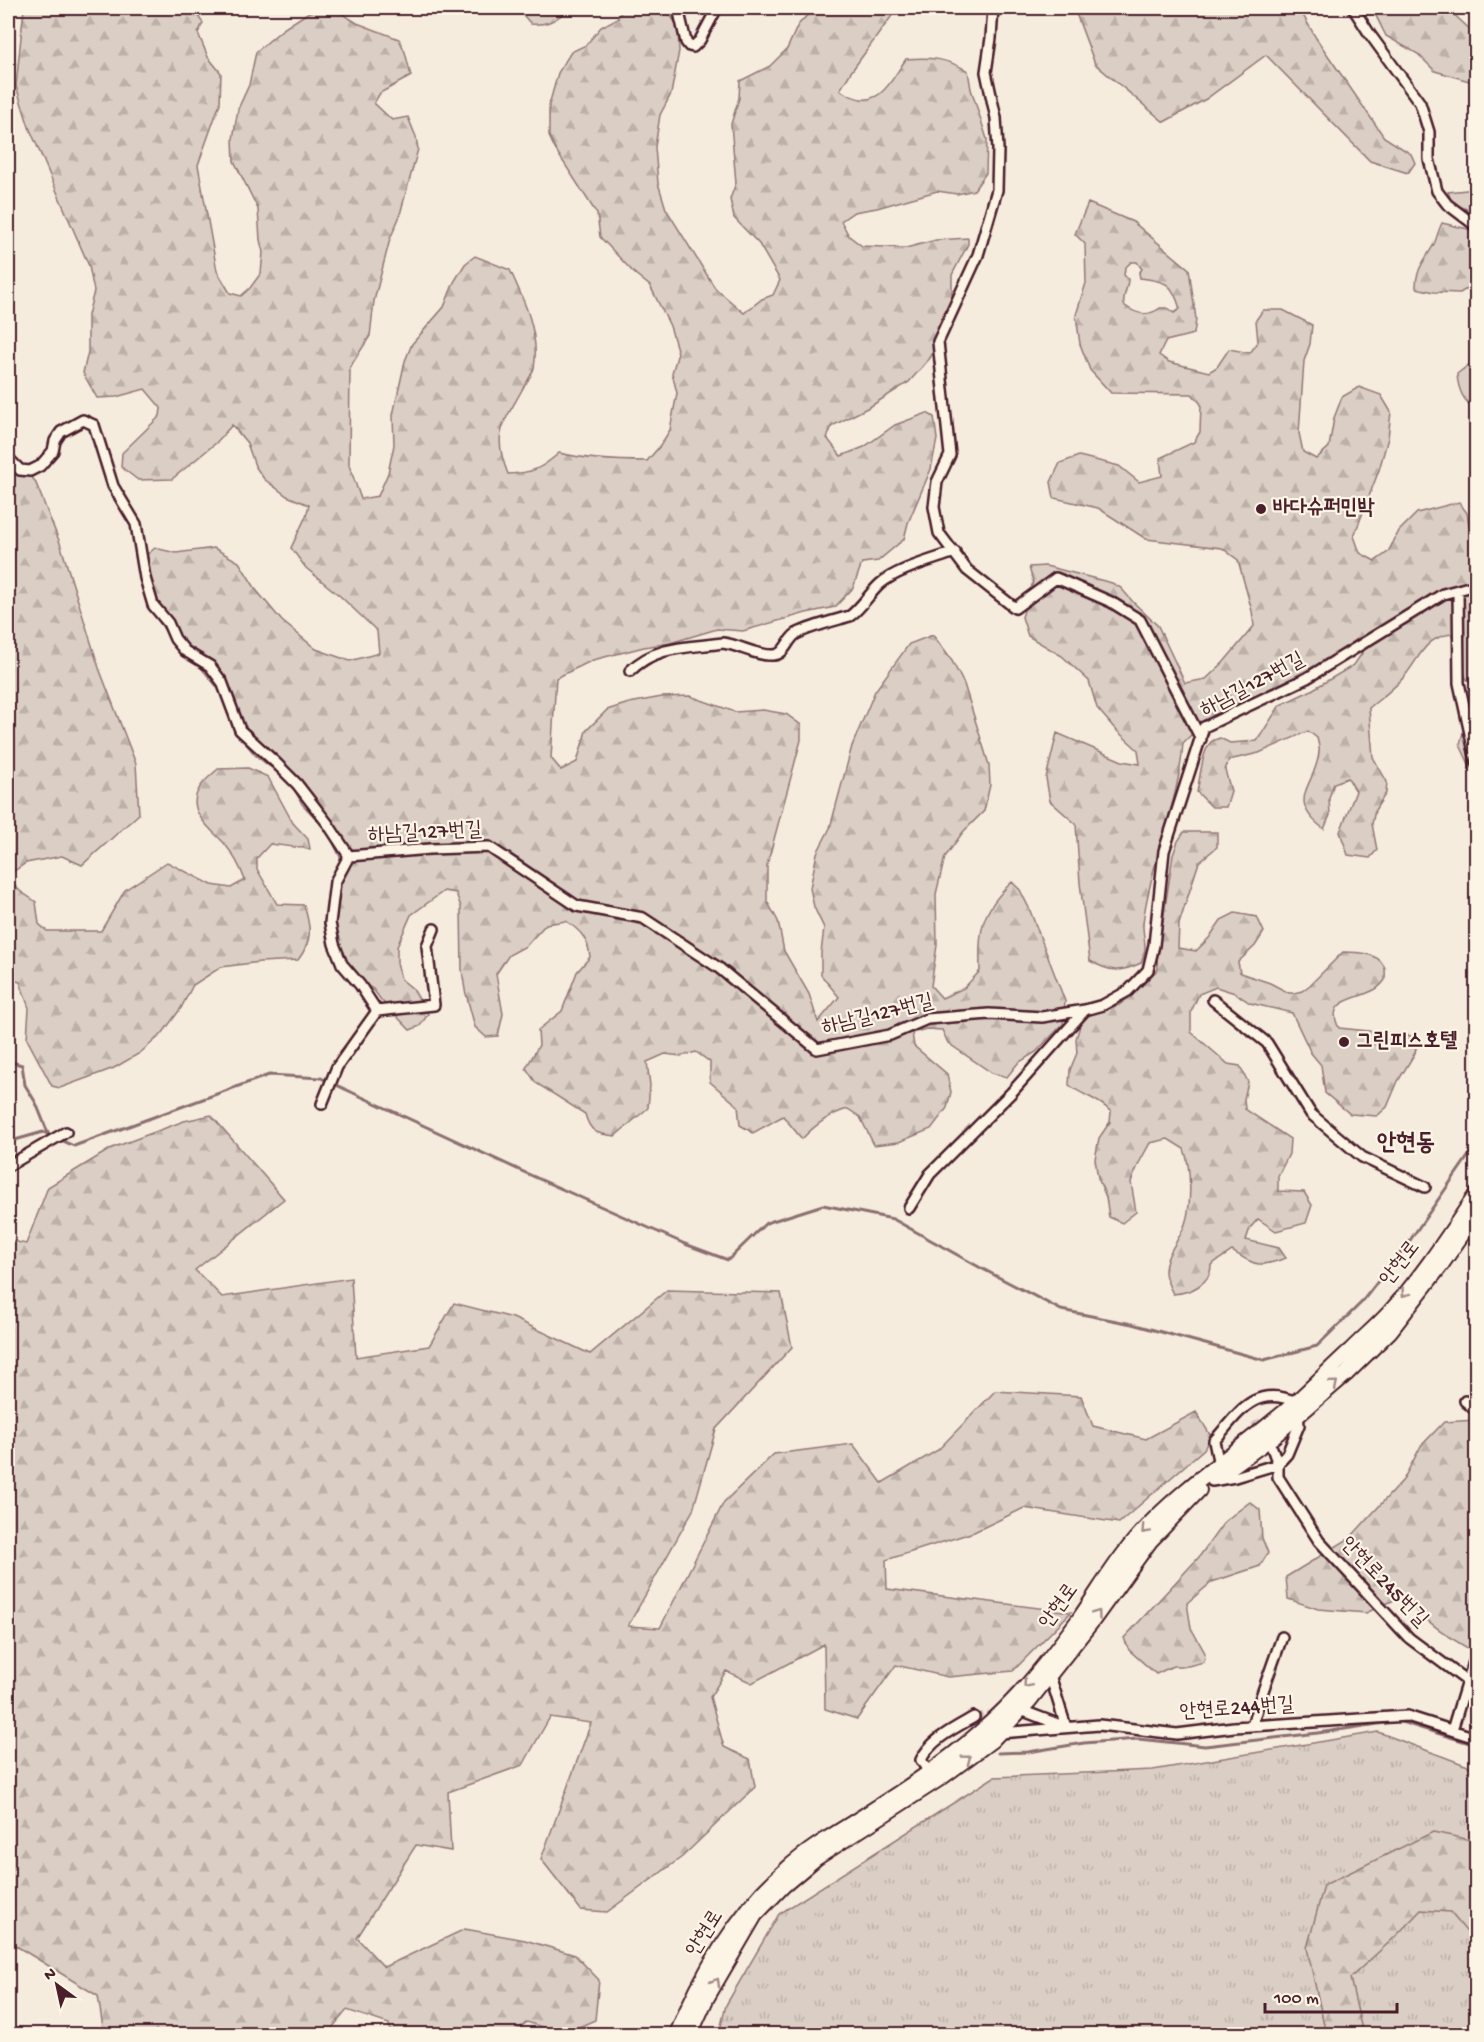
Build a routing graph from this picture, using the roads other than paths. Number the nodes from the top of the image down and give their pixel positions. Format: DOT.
graph roads {
  1 [pos="678,8"];
  2 [pos="717,8"];
  3 [pos="993,8"];
  4 [pos="1353,8"];
  5 [pos="1476,226"];
  6 [pos="8,458"];
  7 [pos="955,552"];
  8 [pos="1476,585"];
  9 [pos="1458,590"];
  10 [pos="630,671"];
  11 [pos="1201,739"];
  12 [pos="1476,761"];
  13 [pos="349,856"];
  14 [pos="434,929"];
  15 [pos="1213,1000"];
  16 [pos="1085,1010"];
  17 [pos="377,1011"];
  18 [pos="322,1104"];
  19 [pos="66,1132"];
  20 [pos="8,1166"];
  21 [pos="1425,1187"];
  22 [pos="1476,1195"];
  23 [pos="909,1208"];
  24 [pos="1476,1214"];
  25 [pos="1465,1401"];
  26 [pos="1297,1408"];
  27 [pos="1476,1410"];
  28 [pos="1272,1448"];
  29 [pos="1278,1464"];
  30 [pos="1219,1465"];
  31 [pos="1212,1481"];
  32 [pos="1282,1637"];
  33 [pos="1476,1657"];
  34 [pos="1050,1675"];
  35 [pos="1467,1681"];
  36 [pos="1026,1712"];
  37 [pos="974,1717"];
  38 [pos="1252,1726"];
  39 [pos="1066,1727"];
  40 [pos="1452,1730"];
  41 [pos="999,1733"];
  42 [pos="1476,1738"];
  43 [pos="930,1774"];
  44 [pos="677,2034"];
  45 [pos="690,2034"];
  1 -- 2 [label="street"];
  3 -- 7 [label="street"];
  4 -- 5 [label="street"];
  6 -- 13 [label="street"];
  7 -- 10 [label="street"];
  7 -- 11 [label="street"];
  8 -- 9 [label="street, 하남길127번길"];
  9 -- 11 [label="street, 하남길127번길"];
  9 -- 12 [label="street"];
  11 -- 16 [label="street, 하남길127번길"];
  13 -- 16 [label="street, 하남길127번길"];
  13 -- 17 [label="street, 하남길127번길"];
  14 -- 17 [label="street"];
  15 -- 21 [label="street"];
  16 -- 23 [label="street"];
  17 -- 18 [label="street"];
  19 -- 20 [label="street"];
  22 -- 26 [label="street, 안현로, one-way"];
  26 -- 24 [label="street, 안현로, one-way"];
  25 -- 27 [label="street"];
  26 -- 29 [label="street"];
  26 -- 30 [label="street, 안현로"];
  26 -- 30 [label="street"];
  26 -- 31 [label="street, 안현로"];
  28 -- 29 [label="street, 안현로245번길"];
  29 -- 31 [label="street"];
  29 -- 35 [label="street, 안현로245번길"];
  30 -- 43 [label="street, 안현로, one-way"];
  34 -- 31 [label="street, 안현로, one-way"];
  32 -- 38 [label="street"];
  33 -- 35 [label="street"];
  34 -- 39 [label="street"];
  34 -- 41 [label="street, 안현로"];
  35 -- 40 [label="street"];
  36 -- 39 [label="street"];
  37 -- 43 [label="street"];
  38 -- 39 [label="street, 안현로244번길"];
  38 -- 40 [label="street, 안현로244번길"];
  39 -- 41 [label="street, 안현로244번길"];
  40 -- 42 [label="street, 안현로244번길"];
  45 -- 41 [label="street, 안현로, one-way"];
  43 -- 44 [label="street, 안현로"];
}
